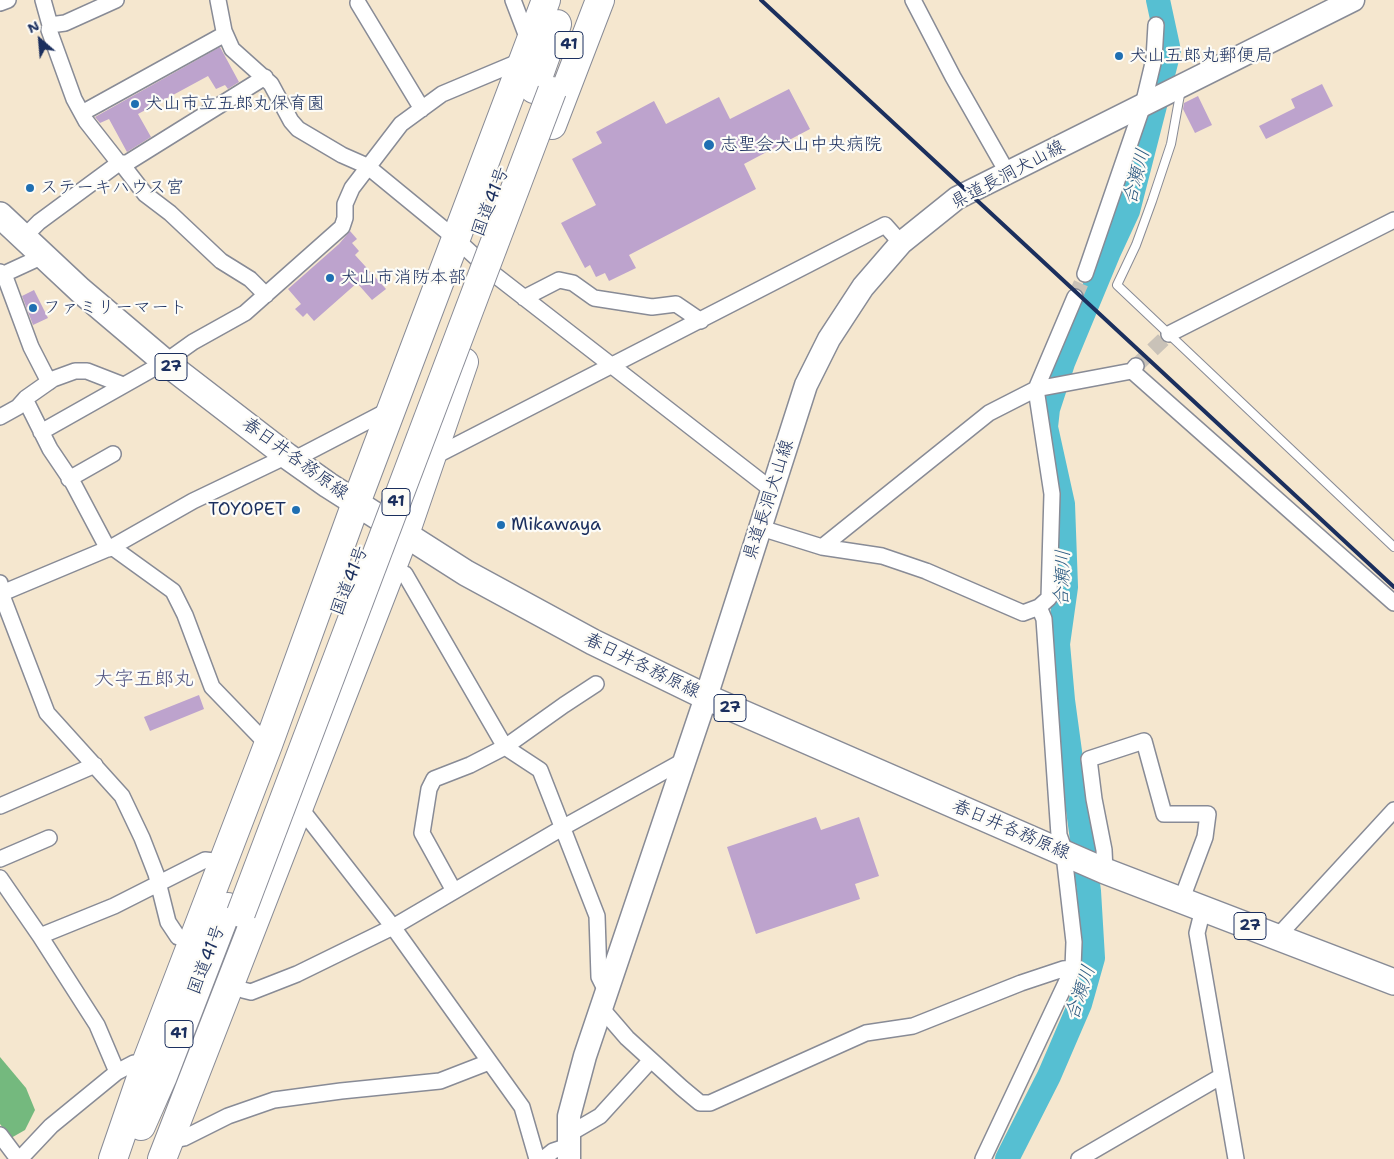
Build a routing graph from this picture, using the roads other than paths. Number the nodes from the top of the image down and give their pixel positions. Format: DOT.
graph roads {
  1 [pos="8,0"];
  2 [pos="43,0"];
  3 [pos="116,0"];
  4 [pos="218,0"];
  5 [pos="513,0"];
  6 [pos="586,0"];
  7 [pos="600,0"];
  8 [pos="913,0"];
  9 [pos="1353,0"];
  10 [pos="547,1"];
  11 [pos="0,3"];
  12 [pos="358,3"];
  13 [pos="50,25"];
  14 [pos="1156,25"];
  15 [pos="225,34"];
  16 [pos="527,52"];
  17 [pos="265,77"];
  18 [pos="1182,85"];
  19 [pos="543,90"];
  20 [pos="1143,105"];
  21 [pos="422,109"];
  22 [pos="82,114"];
  23 [pos="120,163"];
  24 [pos="367,166"];
  25 [pos="1007,172"];
  26 [pos="0,215"];
  27 [pos="1394,220"];
  28 [pos="24,237"];
  29 [pos="456,239"];
  30 [pos="901,243"];
  31 [pos="43,256"];
  32 [pos="2,273"];
  33 [pos="1085,274"];
  34 [pos="495,275"];
  35 [pos="266,295"];
  36 [pos="1074,297"];
  37 [pos="524,298"];
  38 [pos="701,320"];
  39 [pos="1169,334"];
  40 [pos="165,362"];
  41 [pos="612,367"];
  42 [pos="49,382"];
  43 [pos="123,385"];
  44 [pos="1036,389"];
  45 [pos="25,399"];
  46 [pos="393,408"];
  47 [pos="0,417"];
  48 [pos="41,432"];
  49 [pos="432,450"];
  50 [pos="113,454"];
  51 [pos="290,458"];
  52 [pos="70,479"];
  53 [pos="772,490"];
  54 [pos="356,503"];
  55 [pos="761,528"];
  56 [pos="405,534"];
  57 [pos="822,547"];
  58 [pos="1394,547"];
  59 [pos="110,548"];
  60 [pos="405,574"];
  61 [pos="0,590"];
  62 [pos="1394,603"];
  63 [pos="1039,607"];
  64 [pos="596,684"];
  65 [pos="706,697"];
  66 [pos="268,744"];
  67 [pos="506,747"];
  68 [pos="683,761"];
  69 [pos="95,765"];
  70 [pos="298,805"];
  71 [pos="0,806"];
  72 [pos="1394,810"];
  73 [pos="562,828"];
  74 [pos="49,838"];
  75 [pos="1065,853"];
  76 [pos="0,859"];
  77 [pos="223,862"];
  78 [pos="1105,871"];
  79 [pos="0,878"];
  80 [pos="158,885"];
  81 [pos="454,891"];
  82 [pos="1192,905"];
  83 [pos="234,910"];
  84 [pos="394,927"];
  85 [pos="40,936"];
  86 [pos="1278,936"];
  87 [pos="178,937"];
  88 [pos="1073,968"];
  89 [pos="1394,982"];
  90 [pos="243,990"];
  91 [pos="604,1001"];
  92 [pos="651,1060"];
  93 [pos="489,1062"];
  94 [pos="146,1063"];
  95 [pos="117,1072"];
  96 [pos="1220,1076"];
  97 [pos="0,1135"];
  98 [pos="568,1146"];
  99 [pos="166,1150"];
  100 [pos="19,1159"];
  101 [pos="113,1159"];
  102 [pos="127,1159"];
  103 [pos="147,1159"];
  104 [pos="537,1159"];
  105 [pos="543,1159"];
  106 [pos="983,1159"];
  107 [pos="1079,1159"];
  108 [pos="1236,1159"];
  1 -- 11 [label="street"];
  2 -- 13 [label="street"];
  3 -- 13 [label="street"];
  4 -- 15 [label="street"];
  5 -- 16 [label="street"];
  6 -- 19 [label="highway, 国道41号 / 41"];
  7 -- 34 [label="highway"];
  8 -- 25 [label="street"];
  9 -- 18 [label="main road, 県道長洞犬山線"];
  10 -- 16 [label="highway"];
  10 -- 19 [label="highway, 国道41号 / 41"];
  12 -- 21 [label="street"];
  13 -- 22 [label="street"];
  14 -- 20 [label="street"];
  15 -- 17 [label="street"];
  15 -- 22 [label="street"];
  16 -- 21 [label="street"];
  16 -- 29 [label="highway"];
  17 -- 23 [label="street"];
  17 -- 24 [label="street"];
  18 -- 20 [label="main road, 県道長洞犬山線"];
  18 -- 39 [label="lane"];
  19 -- 83 [label="highway, 国道41号 / 41, bridge"];
  20 -- 25 [label="main road, 県道長洞犬山線"];
  20 -- 33 [label="street"];
  21 -- 24 [label="street"];
  22 -- 23 [label="street"];
  23 -- 28 [label="street"];
  23 -- 35 [label="street"];
  24 -- 29 [label="street"];
  24 -- 35 [label="street"];
  25 -- 30 [label="main road, 県道長洞犬山線"];
  26 -- 28 [label="main road, 春日井各務原線 / 27"];
  27 -- 39 [label="street"];
  28 -- 31 [label="main road, 春日井各務原線 / 27"];
  29 -- 34 [label="street"];
  29 -- 46 [label="highway"];
  30 -- 38 [label="street"];
  30 -- 53 [label="main road, 県道長洞犬山線"];
  31 -- 32 [label="street"];
  31 -- 40 [label="main road, 春日井各務原線 / 27"];
  32 -- 42 [label="street"];
  34 -- 37 [label="street"];
  34 -- 49 [label="highway"];
  35 -- 40 [label="street"];
  36 -- 44 [label="street"];
  37 -- 38 [label="street"];
  37 -- 41 [label="street"];
  38 -- 41 [label="street"];
  39 -- 58 [label="lane"];
  40 -- 43 [label="street"];
  40 -- 51 [label="main road, 春日井各務原線 / 27"];
  41 -- 49 [label="street"];
  41 -- 53 [label="street"];
  42 -- 43 [label="street"];
  42 -- 45 [label="street"];
  43 -- 48 [label="street"];
  44 -- 57 [label="street"];
  44 -- 62 [label="street"];
  44 -- 63 [label="street"];
  45 -- 47 [label="street"];
  45 -- 48 [label="street"];
  46 -- 51 [label="street"];
  46 -- 54 [label="highway"];
  48 -- 52 [label="street"];
  49 -- 56 [label="highway"];
  50 -- 52 [label="street"];
  51 -- 54 [label="main road, 春日井各務原線 / 27"];
  51 -- 59 [label="street"];
  52 -- 59 [label="street"];
  53 -- 55 [label="main road, 県道長洞犬山線"];
  54 -- 56 [label="main road, 春日井各務原線 / 27"];
  54 -- 66 [label="highway, 41"];
  55 -- 57 [label="street"];
  55 -- 65 [label="main road, 県道長洞犬山線"];
  56 -- 65 [label="main road, 春日井各務原線 / 27"];
  56 -- 70 [label="highway"];
  57 -- 63 [label="street"];
  59 -- 61 [label="street"];
  59 -- 66 [label="street"];
  60 -- 67 [label="street"];
  61 -- 69 [label="street"];
  63 -- 75 [label="street"];
  64 -- 67 [label="street"];
  65 -- 68 [label="main road, 県道長洞犬山線"];
  65 -- 75 [label="main road, 春日井各務原線 / 27"];
  66 -- 77 [label="highway, 41"];
  67 -- 73 [label="street"];
  67 -- 81 [label="street"];
  68 -- 73 [label="street"];
  68 -- 91 [label="main road, 県道長洞犬山線"];
  69 -- 71 [label="street"];
  69 -- 80 [label="street"];
  70 -- 84 [label="street"];
  70 -- 99 [label="highway"];
  72 -- 86 [label="street"];
  73 -- 81 [label="street"];
  73 -- 91 [label="street"];
  74 -- 76 [label="street"];
  75 -- 78 [label="main road, 春日井各務原線 / 27"];
  75 -- 88 [label="street"];
  77 -- 80 [label="street"];
  77 -- 94 [label="highway, 41"];
  78 -- 82 [label="main road, 春日井各務原線 / 27"];
  78 -- 82 [label="street"];
  79 -- 85 [label="street"];
  80 -- 85 [label="street"];
  80 -- 87 [label="street"];
  81 -- 84 [label="street"];
  82 -- 86 [label="main road, 春日井各務原線 / 27"];
  82 -- 96 [label="street"];
  83 -- 102 [label="highway, 国道41号 / 41"];
  83 -- 103 [label="highway, 国道41号 / 41"];
  84 -- 90 [label="street"];
  84 -- 93 [label="street"];
  85 -- 95 [label="street"];
  86 -- 89 [label="main road, 春日井各務原線 / 27"];
  88 -- 92 [label="street"];
  88 -- 106 [label="street"];
  91 -- 92 [label="street"];
  91 -- 98 [label="main road, 県道長洞犬山線"];
  92 -- 98 [label="street"];
  93 -- 99 [label="street"];
  93 -- 104 [label="street"];
  94 -- 95 [label="street"];
  94 -- 101 [label="highway, 41"];
  95 -- 100 [label="street"];
  96 -- 107 [label="street"];
  96 -- 108 [label="street"];
  97 -- 100 [label="street"];
  98 -- 105 [label="street"];
}
